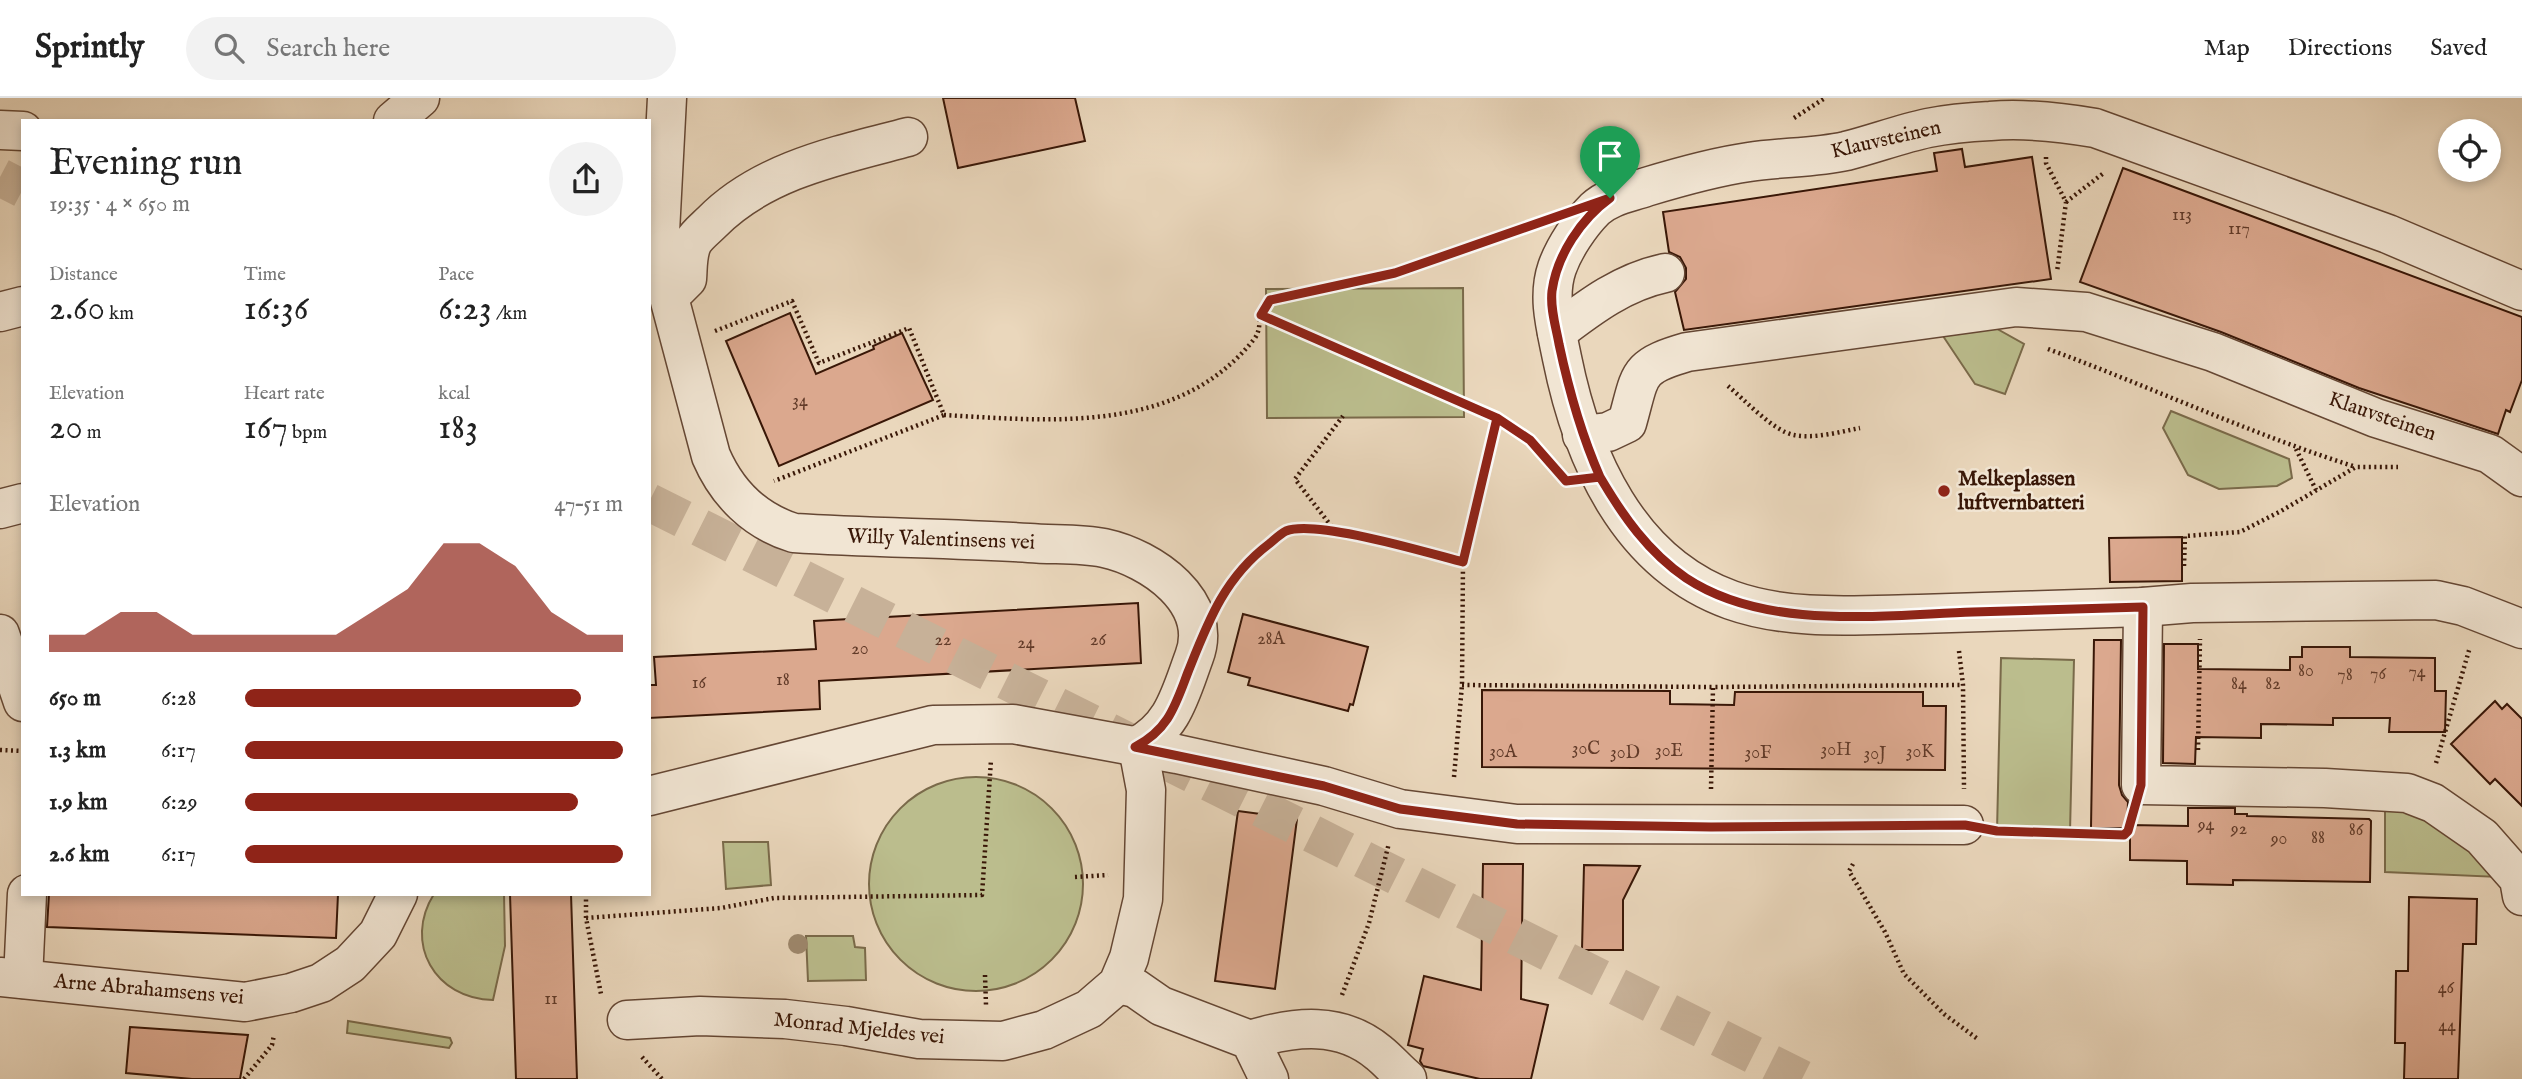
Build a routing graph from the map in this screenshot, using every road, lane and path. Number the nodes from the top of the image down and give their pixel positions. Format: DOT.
graph roads {
  1 [pos="420,98"];
  2 [pos="667,98"];
  3 [pos="395,119"];
  4 [pos="0,130"];
  5 [pos="21,131"];
  6 [pos="908,137"];
  7 [pos="2066,202"];
  8 [pos="1538,224"];
  9 [pos="1665,273"];
  10 [pos="667,290"];
  11 [pos="2522,291"];
  12 [pos="21,307"];
  13 [pos="2032,307"];
  14 [pos="0,312"];
  15 [pos="1261,315"];
  16 [pos="1557,332"];
  17 [pos="681,344"];
  18 [pos="1699,350"];
  19 [pos="944,415"];
  20 [pos="1343,416"];
  21 [pos="1497,418"];
  22 [pos="1860,428"];
  23 [pos="1582,435"];
  24 [pos="2295,448"];
  25 [pos="2408,466"];
  26 [pos="2356,467"];
  27 [pos="1600,477"];
  28 [pos="2522,477"];
  29 [pos="767,483"];
  30 [pos="2316,490"];
  31 [pos="21,504"];
  32 [pos="0,509"];
  33 [pos="1335,531"];
  34 [pos="1463,562"];
  35 [pos="2184,575"];
  36 [pos="2143,607"];
  37 [pos="1953,613"];
  38 [pos="2480,613"];
  39 [pos="2522,629"];
  40 [pos="0,634"];
  41 [pos="2200,636"];
  42 [pos="1199,640"];
  43 [pos="1462,685"];
  44 [pos="1963,685"];
  45 [pos="1713,687"];
  46 [pos="21,696"];
  47 [pos="996,724"];
  48 [pos="1135,747"];
  49 [pos="0,750"];
  50 [pos="21,751"];
  51 [pos="2141,785"];
  52 [pos="2197,785"];
  53 [pos="651,795"];
  54 [pos="2425,800"];
  55 [pos="1400,809"];
  56 [pos="1450,816"];
  57 [pos="1965,825"];
  58 [pos="1883,826"];
  59 [pos="1711,827"];
  60 [pos="27,896"];
  61 [pos="397,896"];
  62 [pos="586,896"];
  63 [pos="2522,896"];
  64 [pos="586,918"];
  65 [pos="11,978"];
  66 [pos="1118,984"];
  67 [pos="615,1012"];
  68 [pos="1328,1029"];
  69 [pos="1250,1040"];
  70 [pos="1979,1040"];
  71 [pos="643,1061"];
  72 [pos="662,1079"];
  73 [pos="1269,1079"];
  74 [pos="1407,1079"];
  1 -- 3 [label="street"];
  2 -- 10 [label="street, Willy Valentinsens vei"];
  4 -- 5 [label="street"];
  6 -- 10 [label="street"];
  7 -- 13 [label="path"];
  8 -- 15 [label="path"];
  9 -- 16 [label="street"];
  10 -- 17 [label="street, Willy Valentinsens vei"];
  11 -- 16 [label="street, Klauvsteinen"];
  12 -- 14 [label="street"];
  13 -- 18 [label="street, Klauvsteinen"];
  13 -- 24 [label="path"];
  13 -- 28 [label="street, Klauvsteinen"];
  15 -- 19 [label="path"];
  15 -- 21 [label="path"];
  16 -- 23 [label="street, Klauvsteinen"];
  17 -- 19 [label="path"];
  17 -- 42 [label="street, Willy Valentinsens vei"];
  18 -- 22 [label="path"];
  18 -- 23 [label="street, Klauvsteinen"];
  19 -- 29 [label="path"];
  20 -- 33 [label="path"];
  21 -- 27 [label="path"];
  21 -- 34 [label="path"];
  23 -- 27 [label="street, Klauvsteinen"];
  24 -- 26 [label="path"];
  24 -- 30 [label="path"];
  25 -- 26 [label="path"];
  26 -- 30 [label="path"];
  27 -- 37 [label="street, Klauvsteinen"];
  30 -- 35 [label="path"];
  31 -- 32 [label="street"];
  33 -- 34 [label="path"];
  33 -- 42 [label="path"];
  34 -- 43 [label="path"];
  36 -- 37 [label="street, Klauvsteinen"];
  36 -- 38 [label="street, Klauvsteinen"];
  36 -- 51 [label="street"];
  37 -- 44 [label="path"];
  38 -- 39 [label="street, Klauvsteinen"];
  38 -- 54 [label="path"];
  40 -- 46 [label="street"];
  41 -- 52 [label="path"];
  42 -- 48 [label="street"];
  43 -- 45 [label="path"];
  43 -- 56 [label="path"];
  44 -- 45 [label="path"];
  44 -- 57 [label="path"];
  45 -- 59 [label="path"];
  47 -- 48 [label="street"];
  47 -- 53 [label="street"];
  47 -- 64 [label="path"];
  48 -- 55 [label="street"];
  48 -- 66 [label="street, Monrad Mjeldes vei"];
  49 -- 50 [label="path"];
  51 -- 52 [label="street"];
  51 -- 57 [label="path"];
  52 -- 54 [label="street"];
  54 -- 63 [label="street"];
  55 -- 56 [label="street"];
  55 -- 68 [label="path"];
  56 -- 59 [label="street"];
  57 -- 58 [label="street"];
  58 -- 59 [label="street"];
  58 -- 70 [label="path"];
  60 -- 65 [label="street, Arne Abrahamsens vei"];
  61 -- 65 [label="street, Arne Abrahamsens vei"];
  62 -- 64 [label="path"];
  64 -- 67 [label="path"];
  66 -- 67 [label="street, Monrad Mjeldes vei"];
  66 -- 69 [label="street"];
  68 -- 69 [label="street"];
  68 -- 74 [label="street"];
  69 -- 73 [label="street"];
  71 -- 72 [label="path"];
}
